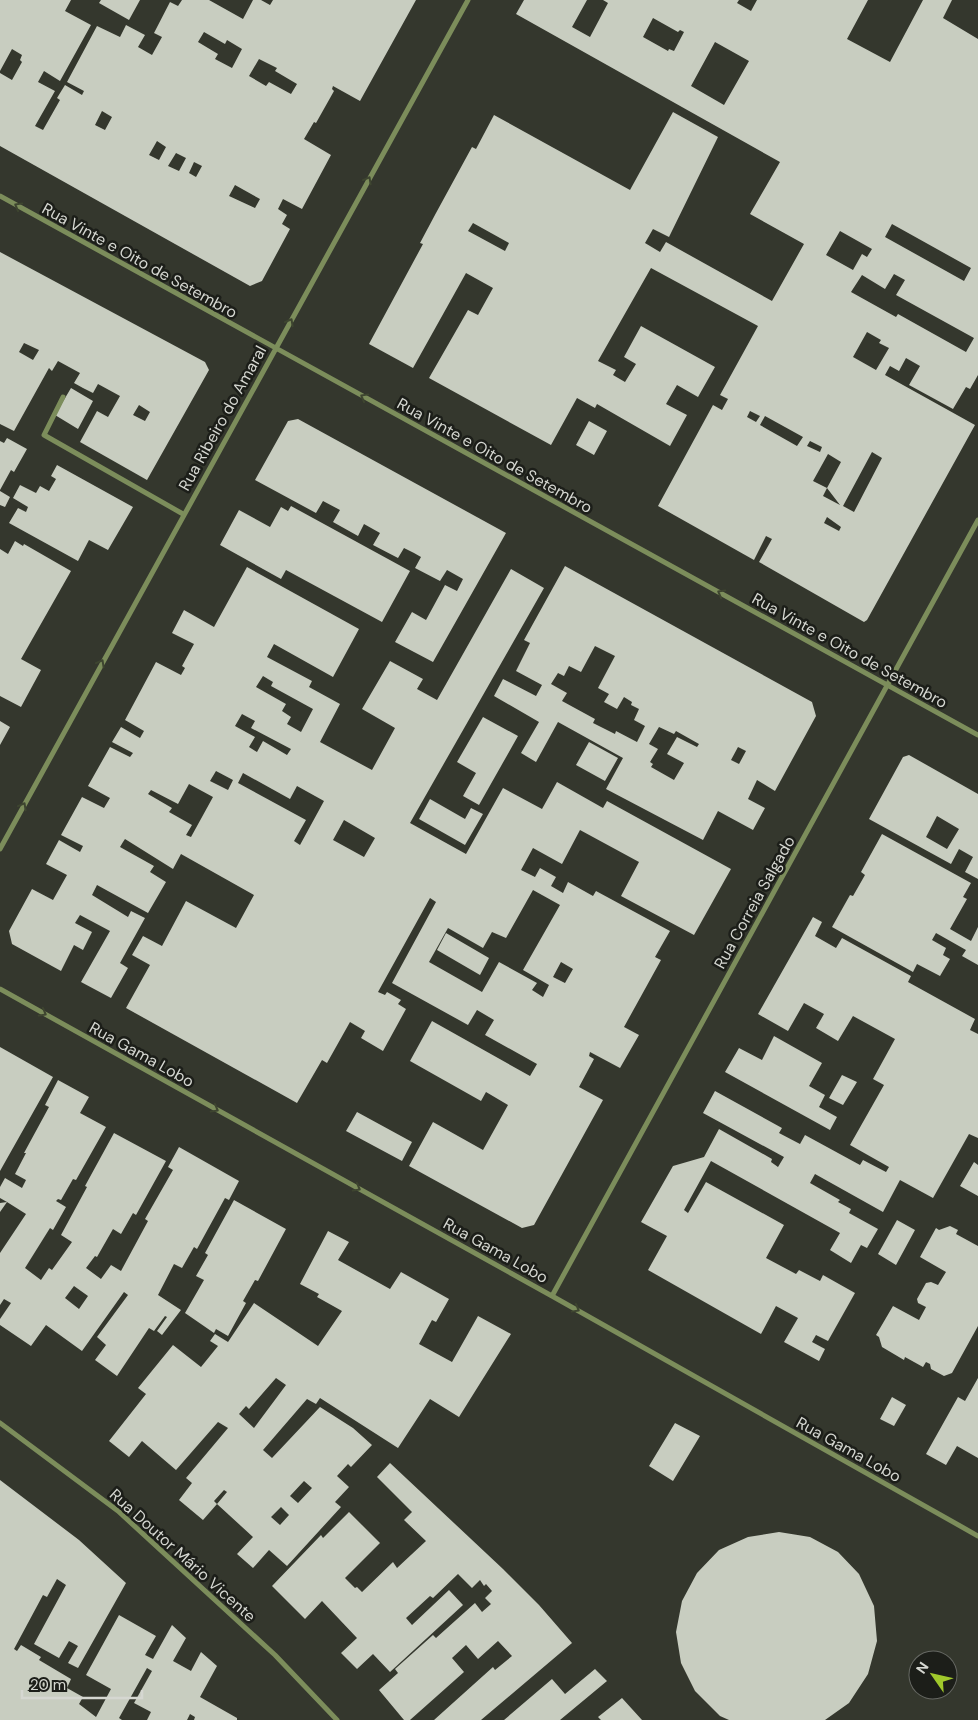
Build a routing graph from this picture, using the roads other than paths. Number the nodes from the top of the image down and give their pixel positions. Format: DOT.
graph roads {
  1 [pos="468,0"];
  2 [pos="0,196"];
  3 [pos="275,348"];
  4 [pos="63,397"];
  5 [pos="183,514"];
  6 [pos="978,520"];
  7 [pos="888,684"];
  8 [pos="978,735"];
  9 [pos="0,848"];
  10 [pos="0,989"];
  11 [pos="552,1296"];
  12 [pos="0,1423"];
  13 [pos="978,1536"];
  14 [pos="337,1720"];
  3 -- 1 [label="street, Rua Ribeiro do Amaral, one-way"];
  3 -- 2 [label="street, Rua Vinte e Oito de Setembro, one-way"];
  3 -- 5 [label="street, Rua Ribeiro do Amaral"];
  7 -- 3 [label="street, Rua Vinte e Oito de Setembro, one-way"];
  4 -- 5 [label="street"];
  9 -- 5 [label="street, Rua Ribeiro do Amaral, one-way"];
  6 -- 7 [label="street, Rua Correia Salgado"];
  7 -- 8 [label="street, Rua Vinte e Oito de Setembro"];
  7 -- 11 [label="street, Rua Correia Salgado"];
  10 -- 11 [label="street, Rua Gama Lobo, one-way"];
  11 -- 13 [label="street, Rua Gama Lobo, one-way"];
  12 -- 14 [label="street, Rua Doutor Mário Vicente"];
}
